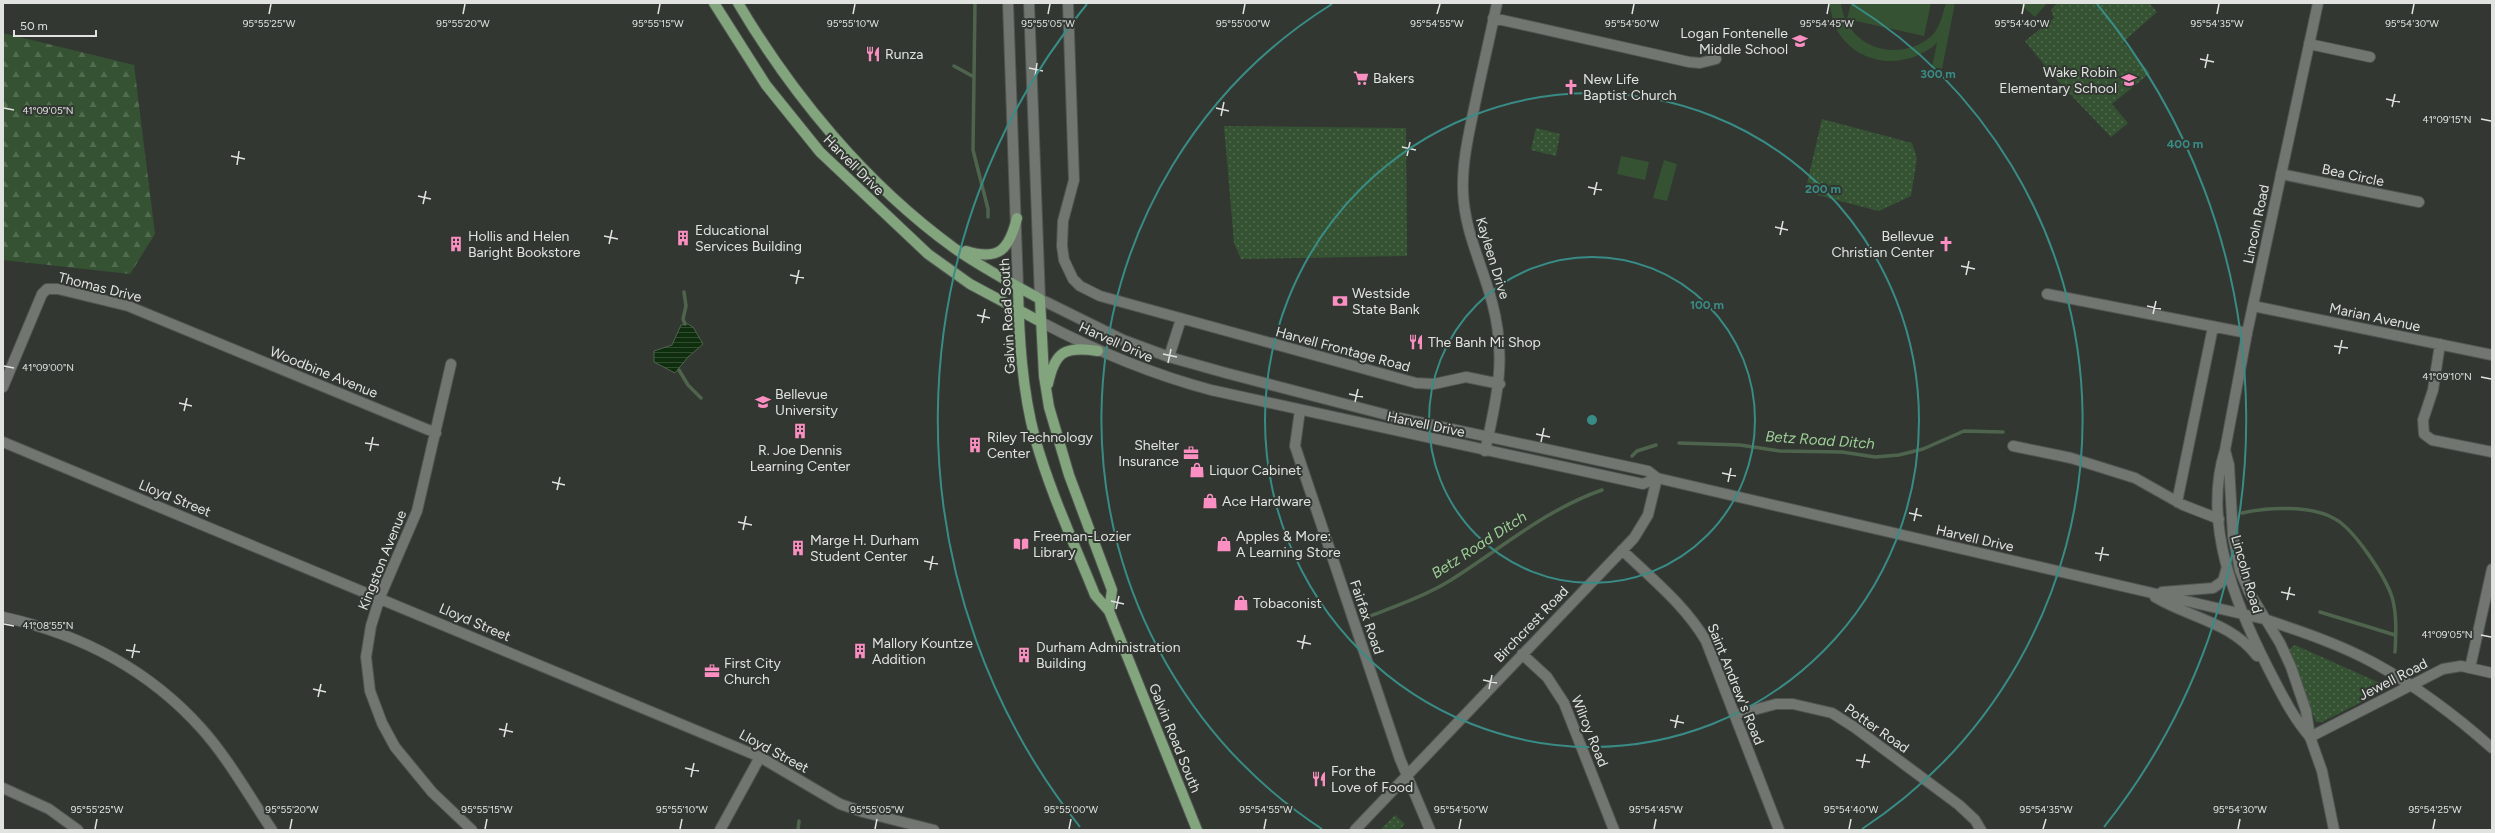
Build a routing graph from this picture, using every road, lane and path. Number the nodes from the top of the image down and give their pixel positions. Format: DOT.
graph roads {
  1 [pos="714,3"];
  2 [pos="738,3"];
  3 [pos="1008,3"];
  4 [pos="1029,3"];
  5 [pos="1068,3"];
  6 [pos="1497,3"];
  7 [pos="2318,3"];
  8 [pos="1493,18"];
  9 [pos="2309,44"];
  10 [pos="2370,57"];
  11 [pos="1716,59"];
  12 [pos="2281,174"];
  13 [pos="2419,202"];
  14 [pos="1017,218"];
  15 [pos="955,248"];
  16 [pos="1018,287"];
  17 [pos="2047,294"];
  18 [pos="1040,299"];
  19 [pos="2253,306"];
  20 [pos="1018,312"];
  21 [pos="1181,319"];
  22 [pos="1041,322"];
  23 [pos="2213,327"];
  24 [pos="2247,333"];
  25 [pos="200,336"];
  26 [pos="2440,344"];
  27 [pos="1098,351"];
  28 [pos="2492,355"];
  29 [pos="1169,357"];
  30 [pos="451,364"];
  31 [pos="1500,384"];
  32 [pos="3,387"];
  33 [pos="1046,392"];
  34 [pos="1300,410"];
  35 [pos="436,433"];
  36 [pos="1488,438"];
  37 [pos="3,442"];
  38 [pos="2013,446"];
  39 [pos="2225,450"];
  40 [pos="1485,451"];
  41 [pos="2492,452"];
  42 [pos="1657,478"];
  43 [pos="2177,502"];
  44 [pos="2219,520"];
  45 [pos="1622,550"];
  46 [pos="2227,566"];
  47 [pos="2492,569"];
  48 [pos="2148,592"];
  49 [pos="380,597"];
  50 [pos="1109,611"];
  51 [pos="2241,612"];
  52 [pos="3,617"];
  53 [pos="2264,619"];
  54 [pos="1522,654"];
  55 [pos="2470,668"];
  56 [pos="2492,673"];
  57 [pos="2271,674"];
  58 [pos="2410,685"];
  59 [pos="1734,715"];
  60 [pos="2310,737"];
  61 [pos="2492,748"];
  62 [pos="760,757"];
  63 [pos="1407,776"];
  64 [pos="3,788"];
  65 [pos="928,829"];
  66 [pos="78,830"];
  67 [pos="272,830"];
  68 [pos="472,830"];
  69 [pos="720,830"];
  70 [pos="1197,830"];
  71 [pos="1355,830"];
  72 [pos="1430,830"];
  73 [pos="1614,830"];
  74 [pos="1779,830"];
  75 [pos="1981,830"];
  76 [pos="2334,830"];
  1 -- 20 [label="main road, Harvell Drive"];
  2 -- 15 [label="main road, Harvell Drive"];
  3 -- 14 [label="street, Galvin Road South"];
  4 -- 18 [label="street"];
  5 -- 21 [label="street, Harvell Frontage Road"];
  6 -- 8 [label="street, Kayleen Drive"];
  7 -- 9 [label="street, Lincoln Road"];
  8 -- 11 [label="street"];
  8 -- 31 [label="street, Kayleen Drive"];
  9 -- 10 [label="street"];
  9 -- 12 [label="street, Lincoln Road"];
  12 -- 13 [label="street, Bea Circle"];
  12 -- 19 [label="street, Lincoln Road"];
  14 -- 15 [label="main road"];
  14 -- 16 [label="street, Galvin Road South"];
  15 -- 16 [label="main road, Harvell Drive"];
  16 -- 18 [label="main road, Harvell Drive"];
  16 -- 20 [label="main road, Galvin Road South"];
  17 -- 23 [label="street"];
  18 -- 22 [label="main road"];
  18 -- 29 [label="street, Harvell Drive"];
  19 -- 24 [label="street, Lincoln Road"];
  19 -- 26 [label="street, Marian Avenue"];
  20 -- 22 [label="main road, Harvell Drive"];
  20 -- 50 [label="main road, Galvin Road South"];
  21 -- 29 [label="street"];
  21 -- 31 [label="street, Harvell Frontage Road"];
  22 -- 27 [label="street, Harvell Drive"];
  22 -- 33 [label="main road"];
  23 -- 24 [label="street"];
  23 -- 43 [label="street"];
  24 -- 39 [label="street, Lincoln Road"];
  25 -- 32 [label="street, Thomas Drive"];
  25 -- 35 [label="street, Woodbine Avenue"];
  26 -- 28 [label="street, Marian Avenue"];
  26 -- 41 [label="street"];
  27 -- 33 [label="main road"];
  27 -- 34 [label="street, Harvell Drive"];
  29 -- 36 [label="street, Harvell Drive"];
  30 -- 35 [label="street, Kingston Avenue"];
  31 -- 36 [label="street, Kayleen Drive"];
  33 -- 50 [label="main road"];
  34 -- 40 [label="street, Harvell Drive"];
  34 -- 63 [label="street, Fairfax Road"];
  35 -- 49 [label="street, Kingston Avenue"];
  36 -- 40 [label="street, Kayleen Drive"];
  36 -- 42 [label="street, Harvell Drive"];
  37 -- 49 [label="street, Lloyd Street"];
  38 -- 43 [label="street"];
  39 -- 44 [label="street, Lincoln Road"];
  39 -- 53 [label="street, Lincoln Road"];
  40 -- 42 [label="street, Harvell Drive"];
  42 -- 45 [label="street, Birchcrest Road"];
  42 -- 48 [label="street, Harvell Drive"];
  43 -- 44 [label="street"];
  44 -- 46 [label="street, Lincoln Road"];
  45 -- 54 [label="street, Birchcrest Road"];
  45 -- 59 [label="street, Saint Andrew's Road"];
  46 -- 48 [label="street"];
  46 -- 51 [label="street, Lincoln Road"];
  47 -- 55 [label="street"];
  48 -- 51 [label="street, Harvell Drive"];
  48 -- 57 [label="street"];
  49 -- 62 [label="street, Lloyd Street"];
  49 -- 68 [label="street, Kingston Avenue"];
  50 -- 70 [label="main road, Galvin Road South"];
  51 -- 53 [label="street, Harvell Drive"];
  51 -- 57 [label="street, Lincoln Road"];
  52 -- 67 [label="street"];
  53 -- 58 [label="street, Harvell Drive"];
  53 -- 60 [label="street, Lincoln Road"];
  54 -- 63 [label="street, Birchcrest Road"];
  54 -- 73 [label="street, Wilroy Road"];
  55 -- 56 [label="street, Jewell Road"];
  55 -- 58 [label="street, Jewell Road"];
  57 -- 60 [label="street, Lincoln Road"];
  58 -- 60 [label="street, Jewell Road"];
  58 -- 61 [label="street, Harvell Drive"];
  59 -- 74 [label="street, Saint Andrew's Road"];
  59 -- 75 [label="street, Potter Road"];
  60 -- 76 [label="street, Lincoln Road"];
  62 -- 65 [label="street, Lloyd Street"];
  62 -- 69 [label="street"];
  63 -- 71 [label="street, Birchcrest Road"];
  63 -- 72 [label="street, Fairfax Road"];
  64 -- 66 [label="street"];
}
